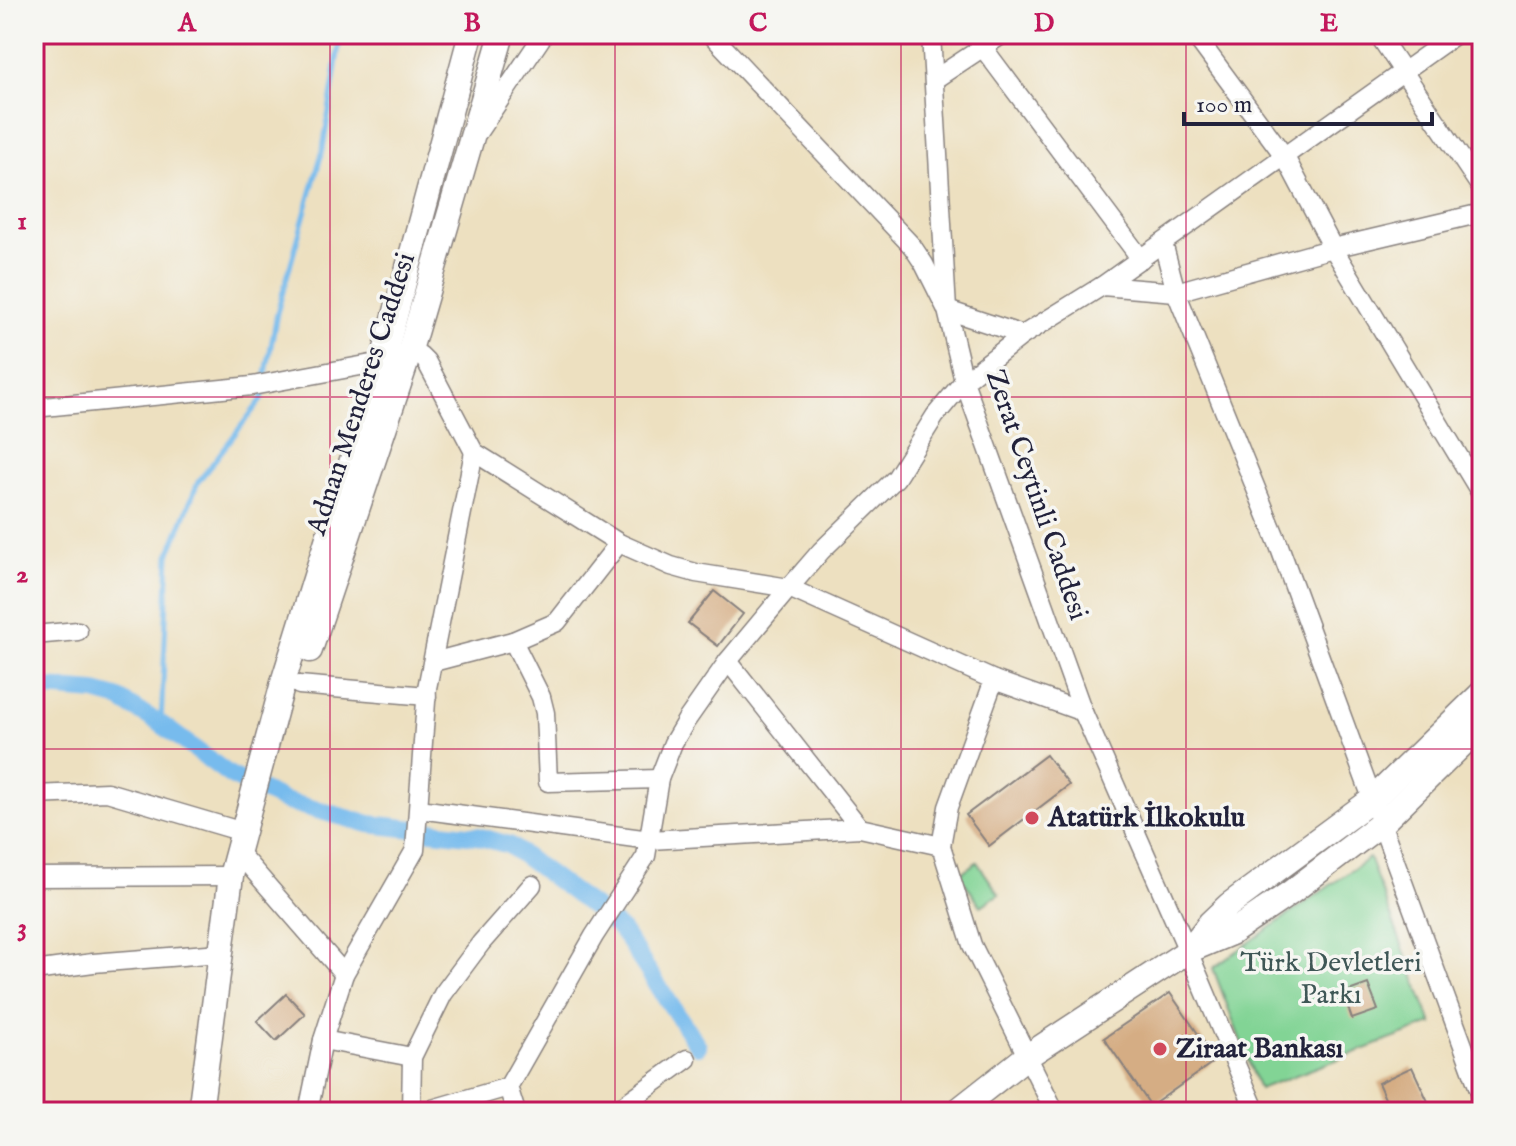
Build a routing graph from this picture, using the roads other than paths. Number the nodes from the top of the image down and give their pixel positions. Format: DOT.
graph roads {
  1 [pos="471,34"];
  2 [pos="502,34"];
  3 [pos="544,34"];
  4 [pos="711,34"];
  5 [pos="931,34"];
  6 [pos="1003,34"];
  7 [pos="1194,34"];
  8 [pos="1378,34"];
  9 [pos="1456,34"];
  10 [pos="980,42"];
  11 [pos="1403,70"];
  12 [pos="935,79"];
  13 [pos="472,141"];
  14 [pos="1285,157"];
  15 [pos="1482,189"];
  16 [pos="1482,213"];
  17 [pos="1163,243"];
  18 [pos="1333,248"];
  19 [pos="1141,259"];
  20 [pos="1102,286"];
  21 [pos="1176,292"];
  22 [pos="947,310"];
  23 [pos="1023,335"];
  24 [pos="408,357"];
  25 [pos="383,360"];
  26 [pos="964,381"];
  27 [pos="34,408"];
  28 [pos="474,452"];
  29 [pos="1482,495"];
  30 [pos="619,543"];
  31 [pos="789,588"];
  32 [pos="78,631"];
  33 [pos="34,635"];
  34 [pos="513,641"];
  35 [pos="728,661"];
  36 [pos="433,662"];
  37 [pos="994,680"];
  38 [pos="299,685"];
  39 [pos="427,696"];
  40 [pos="1479,701"];
  41 [pos="1083,712"];
  42 [pos="1482,725"];
  43 [pos="262,767"];
  44 [pos="659,779"];
  45 [pos="34,795"];
  46 [pos="1373,799"];
  47 [pos="419,809"];
  48 [pos="1382,823"];
  49 [pos="860,828"];
  50 [pos="650,840"];
  51 [pos="240,841"];
  52 [pos="941,846"];
  53 [pos="231,876"];
  54 [pos="34,877"];
  55 [pos="532,885"];
  56 [pos="1188,951"];
  57 [pos="220,953"];
  58 [pos="34,971"];
  59 [pos="344,974"];
  60 [pos="323,1040"];
  61 [pos="412,1057"];
  62 [pos="1026,1057"];
  63 [pos="687,1059"];
  64 [pos="508,1087"];
  65 [pos="1482,1097"];
  66 [pos="202,1108"];
  67 [pos="308,1112"];
  68 [pos="411,1112"];
  69 [pos="422,1112"];
  70 [pos="516,1112"];
  71 [pos="614,1112"];
  72 [pos="956,1112"];
  73 [pos="1055,1112"];
  74 [pos="1256,1112"];
  1 -- 25 [label="main road, Adnan Menderes Caddesi"];
  2 -- 13 [label="main road, Adnan Menderes Caddesi"];
  3 -- 13 [label="street"];
  4 -- 22 [label="street"];
  5 -- 12 [label="street, Zerat Ceytinli Caddesi"];
  6 -- 10 [label="street"];
  7 -- 14 [label="street"];
  8 -- 11 [label="street"];
  9 -- 11 [label="street"];
  10 -- 12 [label="street"];
  10 -- 19 [label="street"];
  11 -- 14 [label="street"];
  11 -- 15 [label="street"];
  12 -- 22 [label="street, Zerat Ceytinli Caddesi"];
  13 -- 24 [label="main road, Adnan Menderes Caddesi"];
  14 -- 17 [label="street"];
  14 -- 18 [label="street"];
  16 -- 18 [label="street"];
  17 -- 19 [label="street"];
  17 -- 21 [label="street"];
  18 -- 21 [label="street"];
  18 -- 29 [label="street"];
  19 -- 20 [label="street"];
  20 -- 21 [label="street"];
  20 -- 23 [label="street"];
  21 -- 46 [label="street"];
  22 -- 23 [label="street"];
  22 -- 26 [label="street, Zerat Ceytinli Caddesi"];
  23 -- 26 [label="street"];
  24 -- 25 [label="street"];
  24 -- 28 [label="street"];
  24 -- 38 [label="main road, Adnan Menderes Caddesi"];
  25 -- 27 [label="street"];
  25 -- 43 [label="main road, Adnan Menderes Caddesi"];
  26 -- 31 [label="street"];
  26 -- 41 [label="street, Zerat Ceytinli Caddesi"];
  28 -- 30 [label="street"];
  28 -- 36 [label="street"];
  30 -- 31 [label="street"];
  30 -- 34 [label="street"];
  31 -- 35 [label="street"];
  31 -- 37 [label="street"];
  32 -- 33 [label="street"];
  34 -- 36 [label="street"];
  34 -- 44 [label="street"];
  35 -- 44 [label="street"];
  35 -- 49 [label="street"];
  36 -- 39 [label="street"];
  37 -- 41 [label="street"];
  37 -- 52 [label="street"];
  38 -- 39 [label="street"];
  38 -- 43 [label="main road, Adnan Menderes Caddesi"];
  39 -- 47 [label="street"];
  40 -- 46 [label="main road"];
  41 -- 56 [label="street, Zerat Ceytinli Caddesi"];
  42 -- 48 [label="main road"];
  43 -- 51 [label="main road, Adnan Menderes Caddesi"];
  44 -- 50 [label="street"];
  45 -- 51 [label="street"];
  46 -- 48 [label="street"];
  46 -- 56 [label="main road"];
  47 -- 50 [label="street"];
  47 -- 59 [label="street"];
  48 -- 56 [label="main road"];
  48 -- 65 [label="street"];
  49 -- 50 [label="street"];
  49 -- 52 [label="street"];
  50 -- 64 [label="street"];
  51 -- 53 [label="main road, Adnan Menderes Caddesi"];
  51 -- 59 [label="street"];
  52 -- 62 [label="street"];
  53 -- 54 [label="street"];
  53 -- 57 [label="main road, Adnan Menderes Caddesi"];
  55 -- 61 [label="street"];
  56 -- 62 [label="main road"];
  56 -- 74 [label="street, Zerat Ceytinli Caddesi"];
  57 -- 58 [label="street"];
  57 -- 66 [label="main road, Adnan Menderes Caddesi"];
  59 -- 60 [label="street"];
  60 -- 61 [label="street"];
  60 -- 67 [label="street"];
  61 -- 68 [label="street"];
  62 -- 72 [label="main road"];
  62 -- 73 [label="street"];
  63 -- 71 [label="street"];
  64 -- 69 [label="street"];
  64 -- 70 [label="street"];
}
